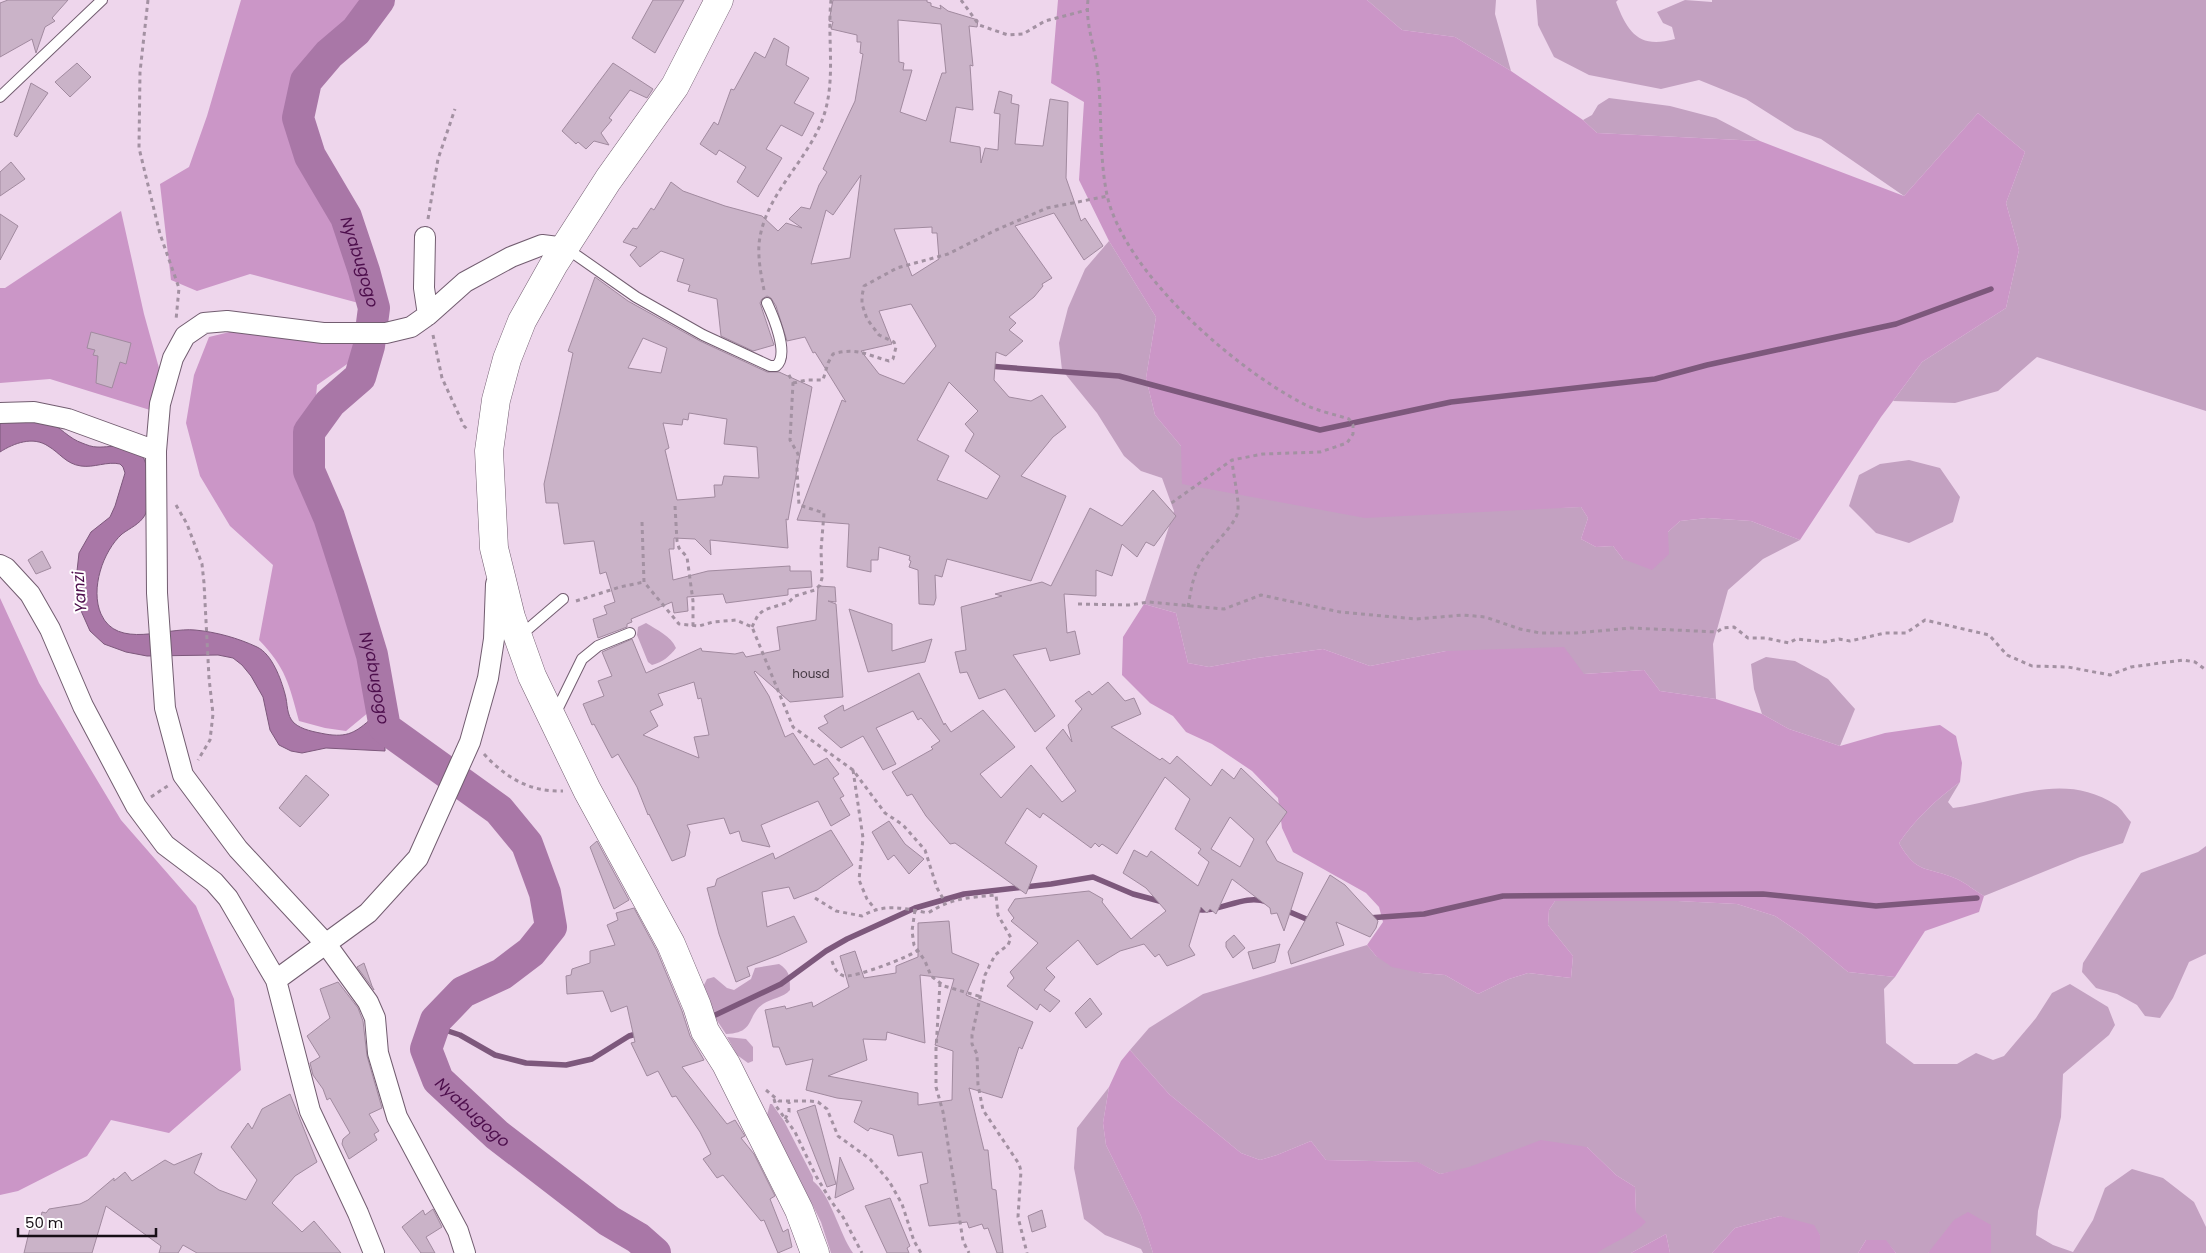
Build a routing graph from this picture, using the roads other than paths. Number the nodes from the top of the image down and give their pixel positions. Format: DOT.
graph roads {
  1 [pos="102,0"];
  2 [pos="719,0"];
  3 [pos="0,97"];
  4 [pos="425,237"];
  5 [pos="566,248"];
  6 [pos="767,303"];
  7 [pos="428,315"];
  8 [pos="0,413"];
  9 [pos="156,451"];
  10 [pos="494,548"];
  11 [pos="0,565"];
  12 [pos="563,600"];
  13 [pos="630,633"];
  14 [pos="518,637"];
  15 [pos="552,719"];
  16 [pos="326,944"];
  17 [pos="276,980"];
  18 [pos="374,1253"];
  19 [pos="465,1253"];
  20 [pos="815,1253"];
  1 -- 3 [label="lane"];
  2 -- 5 [label="highway"];
  4 -- 7 [label="street"];
  5 -- 6 [label="lane"];
  5 -- 7 [label="street"];
  5 -- 10 [label="highway"];
  7 -- 9 [label="street"];
  8 -- 9 [label="street"];
  9 -- 16 [label="street"];
  10 -- 14 [label="highway"];
  10 -- 16 [label="street"];
  11 -- 17 [label="street"];
  12 -- 14 [label="lane"];
  13 -- 15 [label="lane"];
  14 -- 15 [label="highway"];
  15 -- 20 [label="highway"];
  16 -- 17 [label="street"];
  16 -- 19 [label="street"];
  17 -- 18 [label="street"];
}
